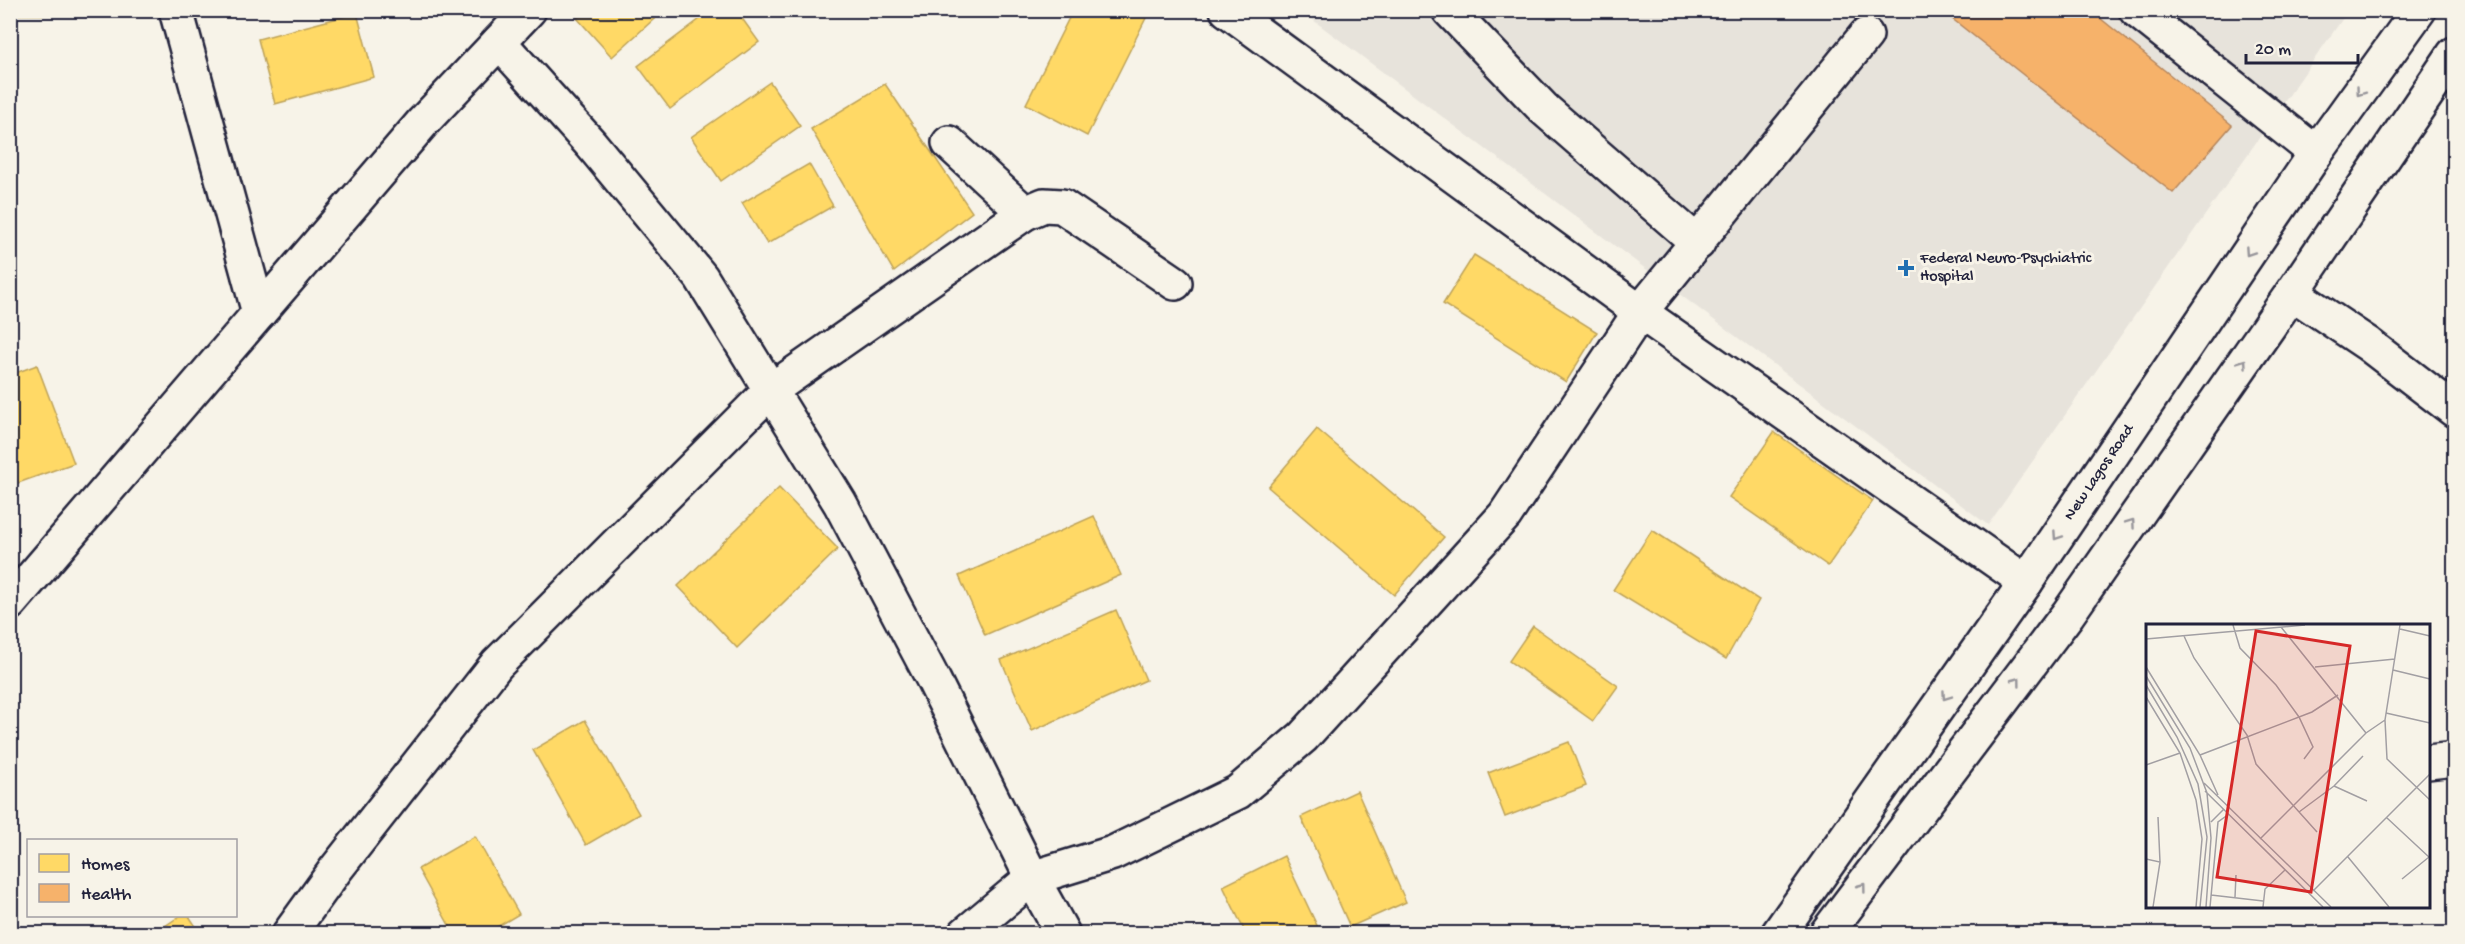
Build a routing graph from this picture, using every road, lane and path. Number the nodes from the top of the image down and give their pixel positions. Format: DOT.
graph roads {
  1 [pos="176,10"];
  2 [pos="528,10"];
  3 [pos="1227,10"];
  4 [pos="1449,10"];
  5 [pos="2136,10"];
  6 [pos="2419,10"];
  7 [pos="1866,35"];
  8 [pos="499,42"];
  9 [pos="2454,54"];
  10 [pos="949,143"];
  11 [pos="2316,153"];
  12 [pos="1025,213"];
  13 [pos="1698,243"];
  14 [pos="1175,283"];
  15 [pos="2292,293"];
  16 [pos="1640,312"];
  17 [pos="259,313"];
  18 [pos="771,390"];
  19 [pos="2454,410"];
  20 [pos="2026,582"];
  21 [pos="10,603"];
  22 [pos="2454,759"];
  23 [pos="2429,762"];
  24 [pos="1032,878"];
  25 [pos="1830,932"];
  26 [pos="289,933"];
  27 [pos="965,933"];
  28 [pos="1062,933"];
  29 [pos="1778,933"];
  1 -- 17 [label="street"];
  2 -- 8 [label="street"];
  3 -- 16 [label="street"];
  4 -- 13 [label="street"];
  5 -- 11 [label="street"];
  6 -- 11 [label="street, New Lagos Road, one-way"];
  7 -- 13 [label="street"];
  8 -- 17 [label="street"];
  8 -- 18 [label="street"];
  9 -- 15 [label="street"];
  10 -- 12 [label="street"];
  11 -- 20 [label="street, New Lagos Road, one-way"];
  12 -- 14 [label="street"];
  12 -- 18 [label="street"];
  13 -- 16 [label="street"];
  15 -- 19 [label="street"];
  25 -- 15 [label="street, one-way"];
  16 -- 20 [label="street"];
  16 -- 24 [label="street"];
  17 -- 21 [label="street"];
  18 -- 24 [label="street"];
  18 -- 26 [label="street"];
  20 -- 29 [label="street, New Lagos Road, one-way"];
  22 -- 23 [label="street"];
  24 -- 27 [label="street"];
  24 -- 28 [label="street"];
}
